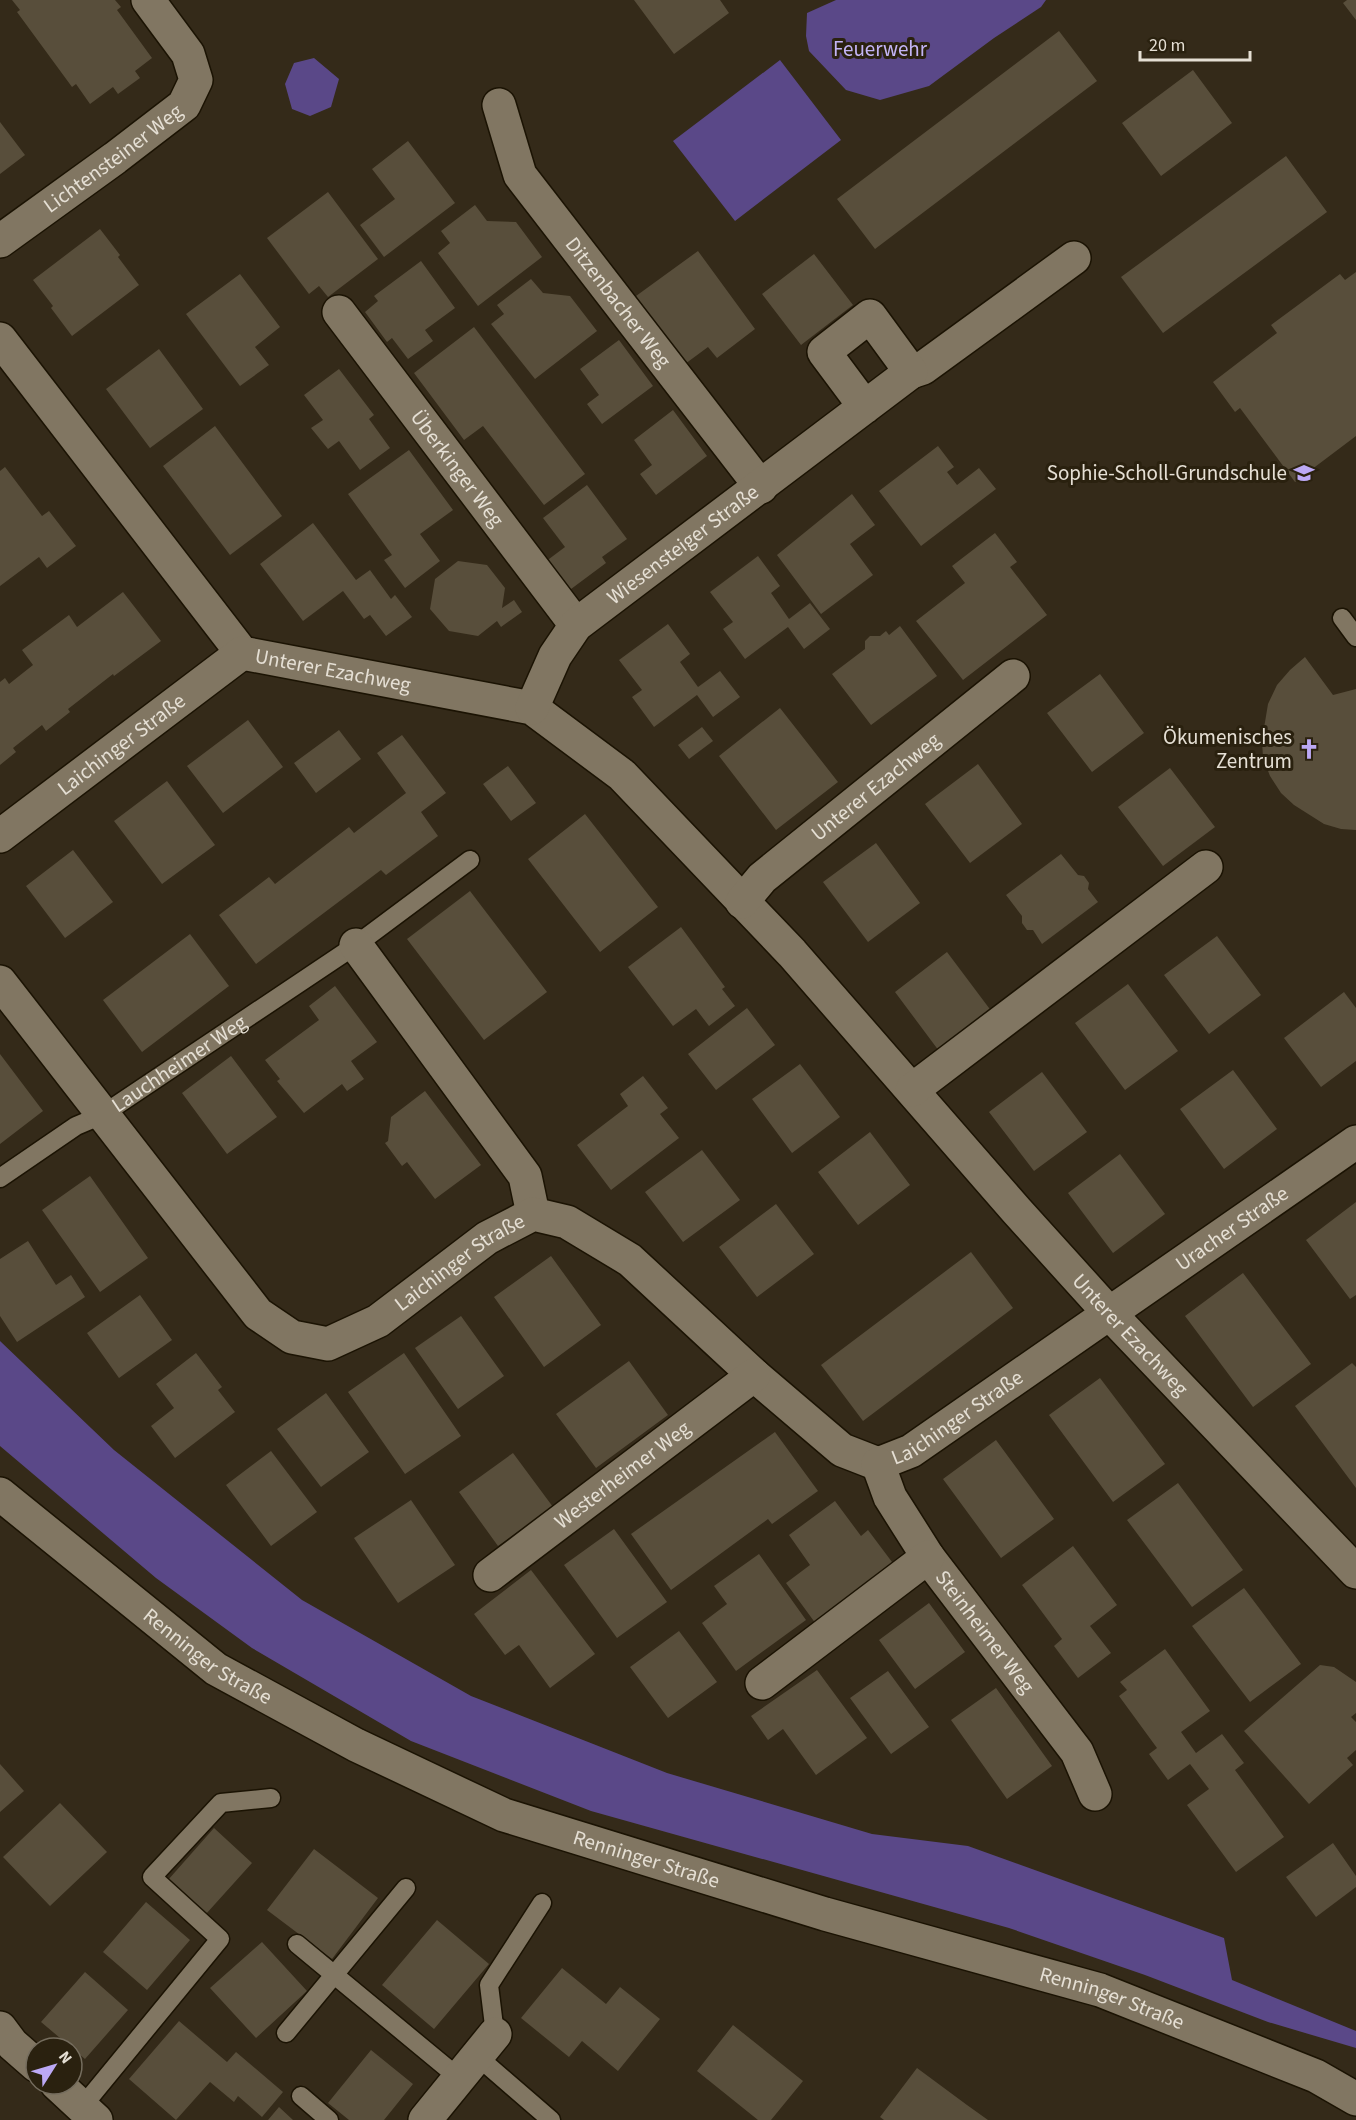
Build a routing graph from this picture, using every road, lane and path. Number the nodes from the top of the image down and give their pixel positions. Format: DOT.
graph roads {
  1 [pos="148,0"];
  2 [pos="499,105"];
  3 [pos="0,241"];
  4 [pos="1074,258"];
  5 [pos="339,312"];
  6 [pos="0,339"];
  7 [pos="911,372"];
  8 [pos="865,408"];
  9 [pos="761,487"];
  10 [pos="1342,618"];
  11 [pos="576,625"];
  12 [pos="1356,637"];
  13 [pos="242,653"];
  14 [pos="1012,676"];
  15 [pos="532,708"];
  16 [pos="0,836"];
  17 [pos="470,860"];
  18 [pos="1206,867"];
  19 [pos="742,902"];
  20 [pos="356,945"];
  21 [pos="0,982"];
  22 [pos="912,1090"];
  23 [pos="102,1115"];
  24 [pos="1356,1142"];
  25 [pos="0,1178"];
  26 [pos="533,1214"];
  27 [pos="1110,1314"];
  28 [pos="754,1375"];
  29 [pos="878,1464"];
  30 [pos="0,1494"];
  31 [pos="928,1557"];
  32 [pos="1356,1572"];
  33 [pos="490,1575"];
  34 [pos="762,1683"];
  35 [pos="1095,1794"];
  36 [pos="271,1798"];
  37 [pos="406,1888"];
  38 [pos="542,1903"];
  39 [pos="297,1944"];
  40 [pos="334,1975"];
  41 [pos="0,2028"];
  42 [pos="286,2033"];
  43 [pos="24,2054"];
  44 [pos="477,2056"];
  45 [pos="70,2096"];
  46 [pos="301,2096"];
  47 [pos="1356,2100"];
  48 [pos="89,2113"];
  49 [pos="328,2120"];
  50 [pos="425,2120"];
  51 [pos="551,2120"];
  1 -- 3 [label="street, Lichtensteiner Weg"];
  2 -- 9 [label="street, Ditzenbacher Weg"];
  4 -- 7 [label="street, Wiesensteiger Straße"];
  5 -- 11 [label="street, Überkinger Weg"];
  6 -- 13 [label="street, Unterer Ezachweg"];
  7 -- 8 [label="street, Wiesensteiger Straße"];
  7 -- 8 [label="street"];
  8 -- 9 [label="street, Wiesensteiger Straße"];
  9 -- 11 [label="street, Wiesensteiger Straße"];
  10 -- 12 [label="lane"];
  11 -- 15 [label="street, Wiesensteiger Straße"];
  13 -- 15 [label="street, Unterer Ezachweg"];
  13 -- 16 [label="street, Laichinger Straße"];
  14 -- 19 [label="street, Unterer Ezachweg"];
  15 -- 19 [label="street, Unterer Ezachweg"];
  17 -- 20 [label="lane, Lauchheimer Weg"];
  18 -- 22 [label="street"];
  19 -- 22 [label="street, Unterer Ezachweg"];
  20 -- 23 [label="lane, Lauchheimer Weg"];
  20 -- 26 [label="street"];
  21 -- 23 [label="street, Laichinger Straße"];
  22 -- 27 [label="street, Unterer Ezachweg"];
  23 -- 25 [label="lane, Lauchheimer Weg"];
  23 -- 26 [label="street, Laichinger Straße"];
  24 -- 27 [label="street, Uracher Straße"];
  26 -- 28 [label="street, Laichinger Straße"];
  27 -- 29 [label="street, Laichinger Straße"];
  27 -- 32 [label="street, Unterer Ezachweg"];
  28 -- 29 [label="street, Laichinger Straße"];
  28 -- 33 [label="street, Westerheimer Weg"];
  29 -- 31 [label="street, Steinheimer Weg"];
  30 -- 47 [label="street, Renninger Straße"];
  31 -- 34 [label="street"];
  31 -- 35 [label="street, Steinheimer Weg"];
  36 -- 48 [label="lane"];
  37 -- 40 [label="lane"];
  38 -- 44 [label="lane"];
  39 -- 40 [label="lane"];
  40 -- 42 [label="lane"];
  40 -- 44 [label="lane"];
  41 -- 43 [label="street"];
  44 -- 50 [label="street"];
  44 -- 51 [label="lane"];
  45 -- 48 [label="street"];
  46 -- 49 [label="lane"];
}
